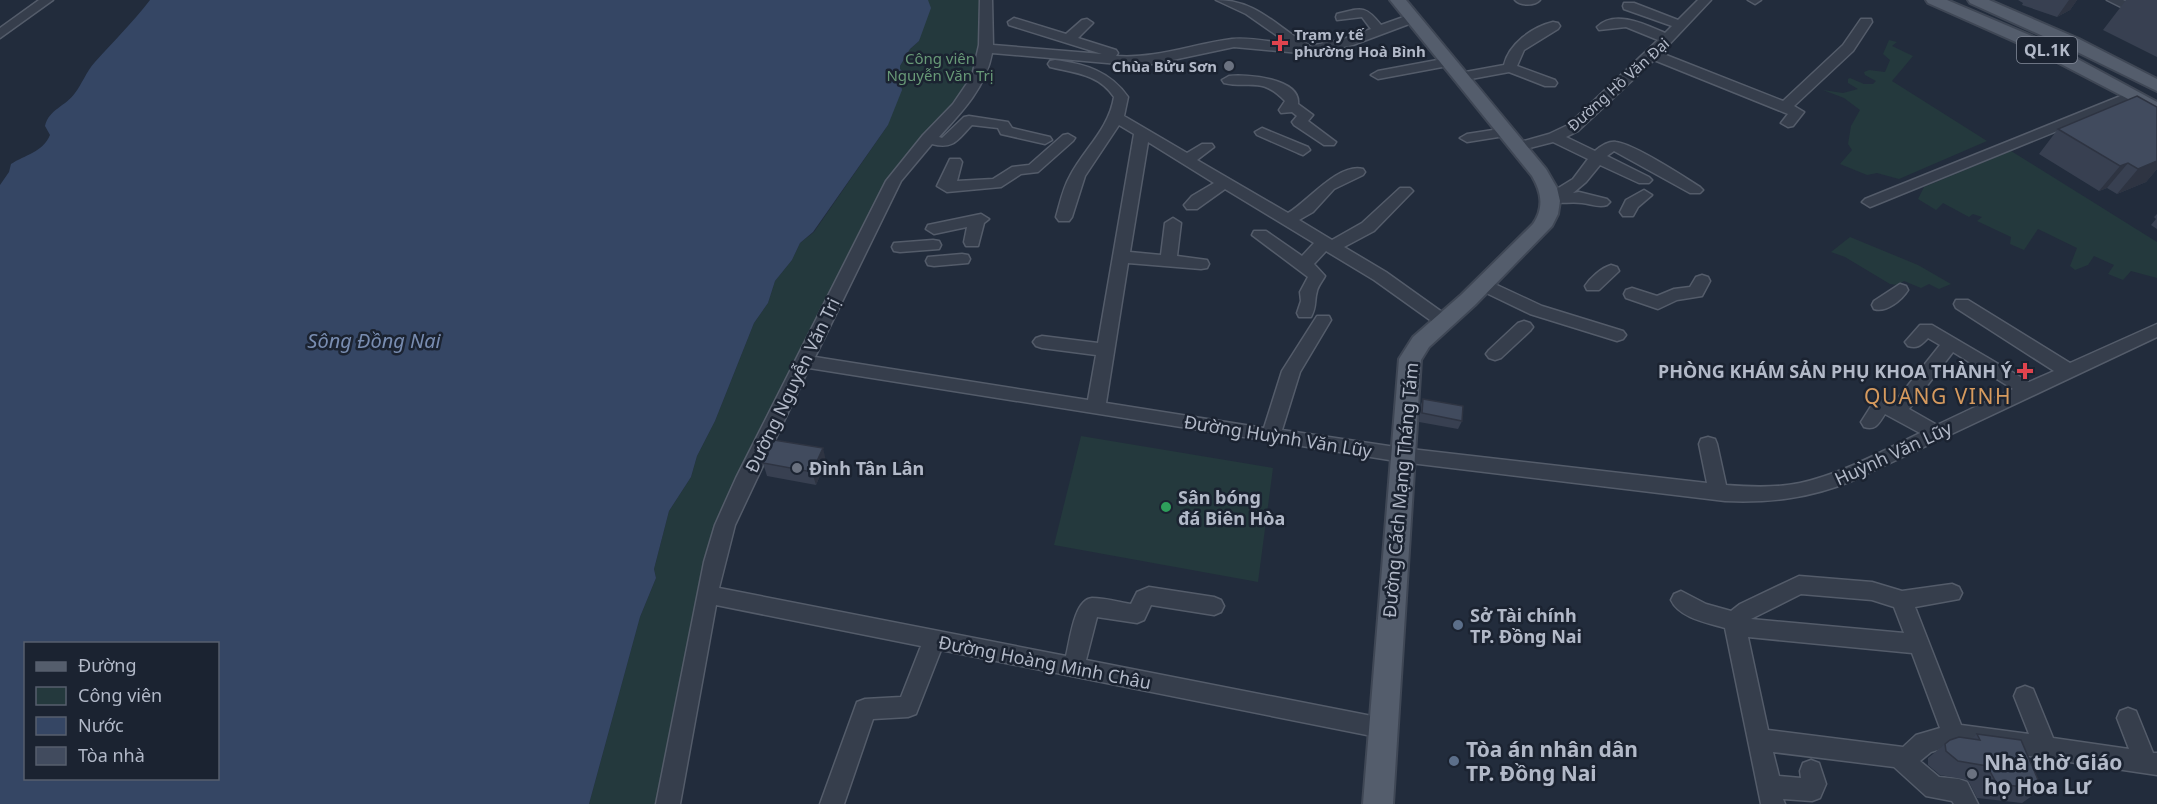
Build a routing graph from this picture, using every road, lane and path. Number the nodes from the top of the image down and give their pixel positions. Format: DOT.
graph roads {
  1 [pos="47,0"];
  2 [pos="986,0"];
  3 [pos="1225,0"];
  4 [pos="1398,0"];
  5 [pos="1521,0"];
  6 [pos="1534,0"];
  7 [pos="1705,0"];
  8 [pos="1934,0"];
  9 [pos="1957,0"];
  10 [pos="1976,0"];
  11 [pos="1996,0"];
  12 [pos="2113,0"];
  13 [pos="1629,6"];
  14 [pos="1342,17"];
  15 [pos="1412,18"];
  16 [pos="2157,21"];
  17 [pos="1014,22"];
  18 [pos="1866,22"];
  19 [pos="1087,23"];
  20 [pos="1681,25"];
  21 [pos="1553,26"];
  22 [pos="1604,27"];
  23 [pos="1378,30"];
  24 [pos="0,34"];
  25 [pos="1070,39"];
  26 [pos="1667,39"];
  27 [pos="985,48"];
  28 [pos="1307,51"];
  29 [pos="1652,54"];
  30 [pos="1123,61"];
  31 [pos="1029,62"];
  32 [pos="1510,68"];
  33 [pos="1454,69"];
  34 [pos="1378,75"];
  35 [pos="2157,77"];
  36 [pos="1229,80"];
  37 [pos="1551,83"];
  38 [pos="2157,86"];
  39 [pos="2133,95"];
  40 [pos="2157,98"];
  41 [pos="1785,107"];
  42 [pos="2157,109"];
  43 [pos="1116,117"];
  44 [pos="1788,123"];
  45 [pos="1142,132"];
  46 [pos="1262,132"];
  47 [pos="1554,137"];
  48 [pos="928,138"];
  49 [pos="1068,138"];
  50 [pos="1467,138"];
  51 [pos="1045,140"];
  52 [pos="1512,140"];
  53 [pos="1329,142"];
  54 [pos="1207,147"];
  55 [pos="1303,150"];
  56 [pos="1596,158"];
  57 [pos="1188,159"];
  58 [pos="955,162"];
  59 [pos="1358,172"];
  60 [pos="1226,182"];
  61 [pos="1695,190"];
  62 [pos="1405,191"];
  63 [pos="1555,197"];
  64 [pos="1602,202"];
  65 [pos="1870,202"];
  66 [pos="1192,205"];
  67 [pos="1628,212"];
  68 [pos="1064,217"];
  69 [pos="1288,220"];
  70 [pos="1173,223"];
  71 [pos="1260,235"];
  72 [pos="972,242"];
  73 [pos="934,245"];
  74 [pos="1329,245"];
  75 [pos="900,247"];
  76 [pos="1121,257"];
  77 [pos="962,259"];
  78 [pos="1168,261"];
  79 [pos="1201,264"];
  80 [pos="1305,265"];
  81 [pos="1611,271"];
  82 [pos="1702,280"];
  83 [pos="1484,285"];
  84 [pos="1593,286"];
  85 [pos="1900,290"];
  86 [pos="1632,294"];
  87 [pos="1962,304"];
  88 [pos="1880,305"];
  89 [pos="1305,313"];
  90 [pos="1323,320"];
  91 [pos="1443,321"];
  92 [pos="1524,327"];
  93 [pos="2157,330"];
  94 [pos="1617,335"];
  95 [pos="1042,342"];
  96 [pos="1914,342"];
  97 [pos="1951,343"];
  98 [pos="1106,350"];
  99 [pos="1495,354"];
  100 [pos="803,361"];
  101 [pos="2070,372"];
  102 [pos="2031,391"];
  103 [pos="1096,407"];
  104 [pos="1898,411"];
  105 [pos="1870,422"];
  106 [pos="1937,434"];
  107 [pos="1272,436"];
  108 [pos="1708,444"];
  109 [pos="1402,454"];
  110 [pos="1825,485"];
  111 [pos="1718,492"];
  112 [pos="1952,593"];
  113 [pos="708,595"];
  114 [pos="1681,600"];
  115 [pos="1902,600"];
  116 [pos="1214,606"];
  117 [pos="1736,625"];
  118 [pos="934,640"];
  119 [pos="1919,644"];
  120 [pos="1074,668"];
  121 [pos="2025,696"];
  122 [pos="2128,718"];
  123 [pos="1382,728"];
  124 [pos="1954,734"];
  125 [pos="1758,739"];
  126 [pos="2046,747"];
  127 [pos="1900,758"];
  128 [pos="2152,763"];
  129 [pos="1811,771"];
  130 [pos="1771,795"];
  131 [pos="668,804"];
  132 [pos="832,804"];
  133 [pos="1378,804"];
  134 [pos="1966,804"];
  1 -- 24 [label="street"];
  2 -- 27 [label="street, Đường Nguyễn Văn Trị"];
  3 -- 28 [label="street"];
  4 -- 15 [label="main road"];
  5 -- 6 [label="street"];
  7 -- 20 [label="street, Đường Hồ Văn Đại"];
  8 -- 39 [label="main road, QL.1K"];
  9 -- 40 [label="main road, QL.1K"];
  10 -- 38 [label="main road, QL.1K"];
  11 -- 35 [label="main road, QL.1K"];
  12 -- 16 [label="street"];
  13 -- 20 [label="street"];
  14 -- 23 [label="street"];
  15 -- 23 [label="street"];
  15 -- 33 [label="main road"];
  17 -- 25 [label="street"];
  18 -- 41 [label="street"];
  19 -- 25 [label="street"];
  20 -- 26 [label="street, Đường Hồ Văn Đại"];
  21 -- 32 [label="street"];
  22 -- 26 [label="street"];
  23 -- 28 [label="street"];
  25 -- 30 [label="street"];
  26 -- 29 [label="street, Đường Hồ Văn Đại"];
  27 -- 30 [label="street"];
  27 -- 48 [label="street, Đường Nguyễn Văn Trị"];
  28 -- 30 [label="street"];
  29 -- 41 [label="street"];
  29 -- 47 [label="street, Đường Hồ Văn Đại"];
  31 -- 43 [label="street"];
  32 -- 33 [label="street"];
  32 -- 37 [label="street"];
  33 -- 34 [label="street"];
  33 -- 52 [label="main road"];
  36 -- 53 [label="street"];
  39 -- 42 [label="main road, QL.1K"];
  39 -- 65 [label="street"];
  41 -- 44 [label="street"];
  43 -- 45 [label="street"];
  43 -- 68 [label="street"];
  45 -- 57 [label="street"];
  45 -- 76 [label="street"];
  46 -- 55 [label="street"];
  47 -- 52 [label="street, Đường Hồ Văn Đại"];
  47 -- 56 [label="street"];
  48 -- 51 [label="street"];
  48 -- 100 [label="street, Đường Nguyễn Văn Trị"];
  49 -- 58 [label="street"];
  50 -- 52 [label="street, Đường Hồ Văn Đại"];
  52 -- 63 [label="main road"];
  54 -- 57 [label="street"];
  56 -- 61 [label="street"];
  56 -- 63 [label="street"];
  56 -- 67 [label="street"];
  57 -- 60 [label="street"];
  59 -- 69 [label="street"];
  60 -- 66 [label="street"];
  60 -- 69 [label="street"];
  62 -- 74 [label="street"];
  63 -- 64 [label="street"];
  63 -- 83 [label="main road, Đường Cách Mạng Tháng Tám"];
  69 -- 74 [label="street"];
  70 -- 78 [label="street"];
  71 -- 80 [label="street"];
  72 -- 73 [label="street"];
  73 -- 75 [label="street"];
  73 -- 77 [label="street"];
  74 -- 80 [label="street"];
  74 -- 91 [label="street"];
  76 -- 78 [label="street"];
  76 -- 98 [label="street"];
  78 -- 79 [label="street"];
  80 -- 89 [label="street"];
  81 -- 84 [label="street"];
  82 -- 86 [label="street"];
  83 -- 91 [label="main road, Đường Cách Mạng Tháng Tám"];
  83 -- 94 [label="street"];
  85 -- 88 [label="street"];
  87 -- 101 [label="street"];
  90 -- 107 [label="street"];
  91 -- 109 [label="main road, Đường Cách Mạng Tháng Tám"];
  92 -- 99 [label="street"];
  93 -- 101 [label="street, Huỳnh Văn Lũy"];
  95 -- 98 [label="street"];
  96 -- 97 [label="street"];
  97 -- 102 [label="street"];
  97 -- 104 [label="street"];
  98 -- 103 [label="street"];
  100 -- 103 [label="street, Đường Huỳnh Văn Lũy"];
  100 -- 113 [label="street, Đường Nguyễn Văn Trị"];
  101 -- 102 [label="street, Huỳnh Văn Lũy"];
  102 -- 106 [label="street, Huỳnh Văn Lũy"];
  103 -- 107 [label="street, Đường Huỳnh Văn Lũy"];
  104 -- 105 [label="street"];
  104 -- 106 [label="street"];
  106 -- 110 [label="street, Huỳnh Văn Lũy"];
  107 -- 109 [label="street, Đường Huỳnh Văn Lũy"];
  108 -- 111 [label="street"];
  109 -- 111 [label="street, Đường Huỳnh Văn Lũy"];
  109 -- 123 [label="main road, Đường Cách Mạng Tháng Tám"];
  110 -- 111 [label="street, Đường Huỳnh Văn Lũy"];
  112 -- 115 [label="street"];
  113 -- 118 [label="street, Đường Hoàng Minh Châu"];
  113 -- 131 [label="street, Đường Nguyễn Văn Trị"];
  114 -- 117 [label="street"];
  115 -- 117 [label="street"];
  115 -- 119 [label="street"];
  116 -- 120 [label="street"];
  117 -- 119 [label="street"];
  117 -- 125 [label="street"];
  118 -- 120 [label="street, Đường Hoàng Minh Châu"];
  118 -- 132 [label="street"];
  119 -- 124 [label="street"];
  120 -- 123 [label="street, Đường Hoàng Minh Châu"];
  121 -- 126 [label="street"];
  122 -- 128 [label="street"];
  123 -- 133 [label="main road, Đường Cách Mạng Tháng Tám"];
  124 -- 126 [label="street"];
  124 -- 127 [label="street"];
  125 -- 127 [label="street"];
  125 -- 130 [label="street"];
  126 -- 128 [label="street"];
  127 -- 134 [label="street"];
  129 -- 130 [label="street"];
}
